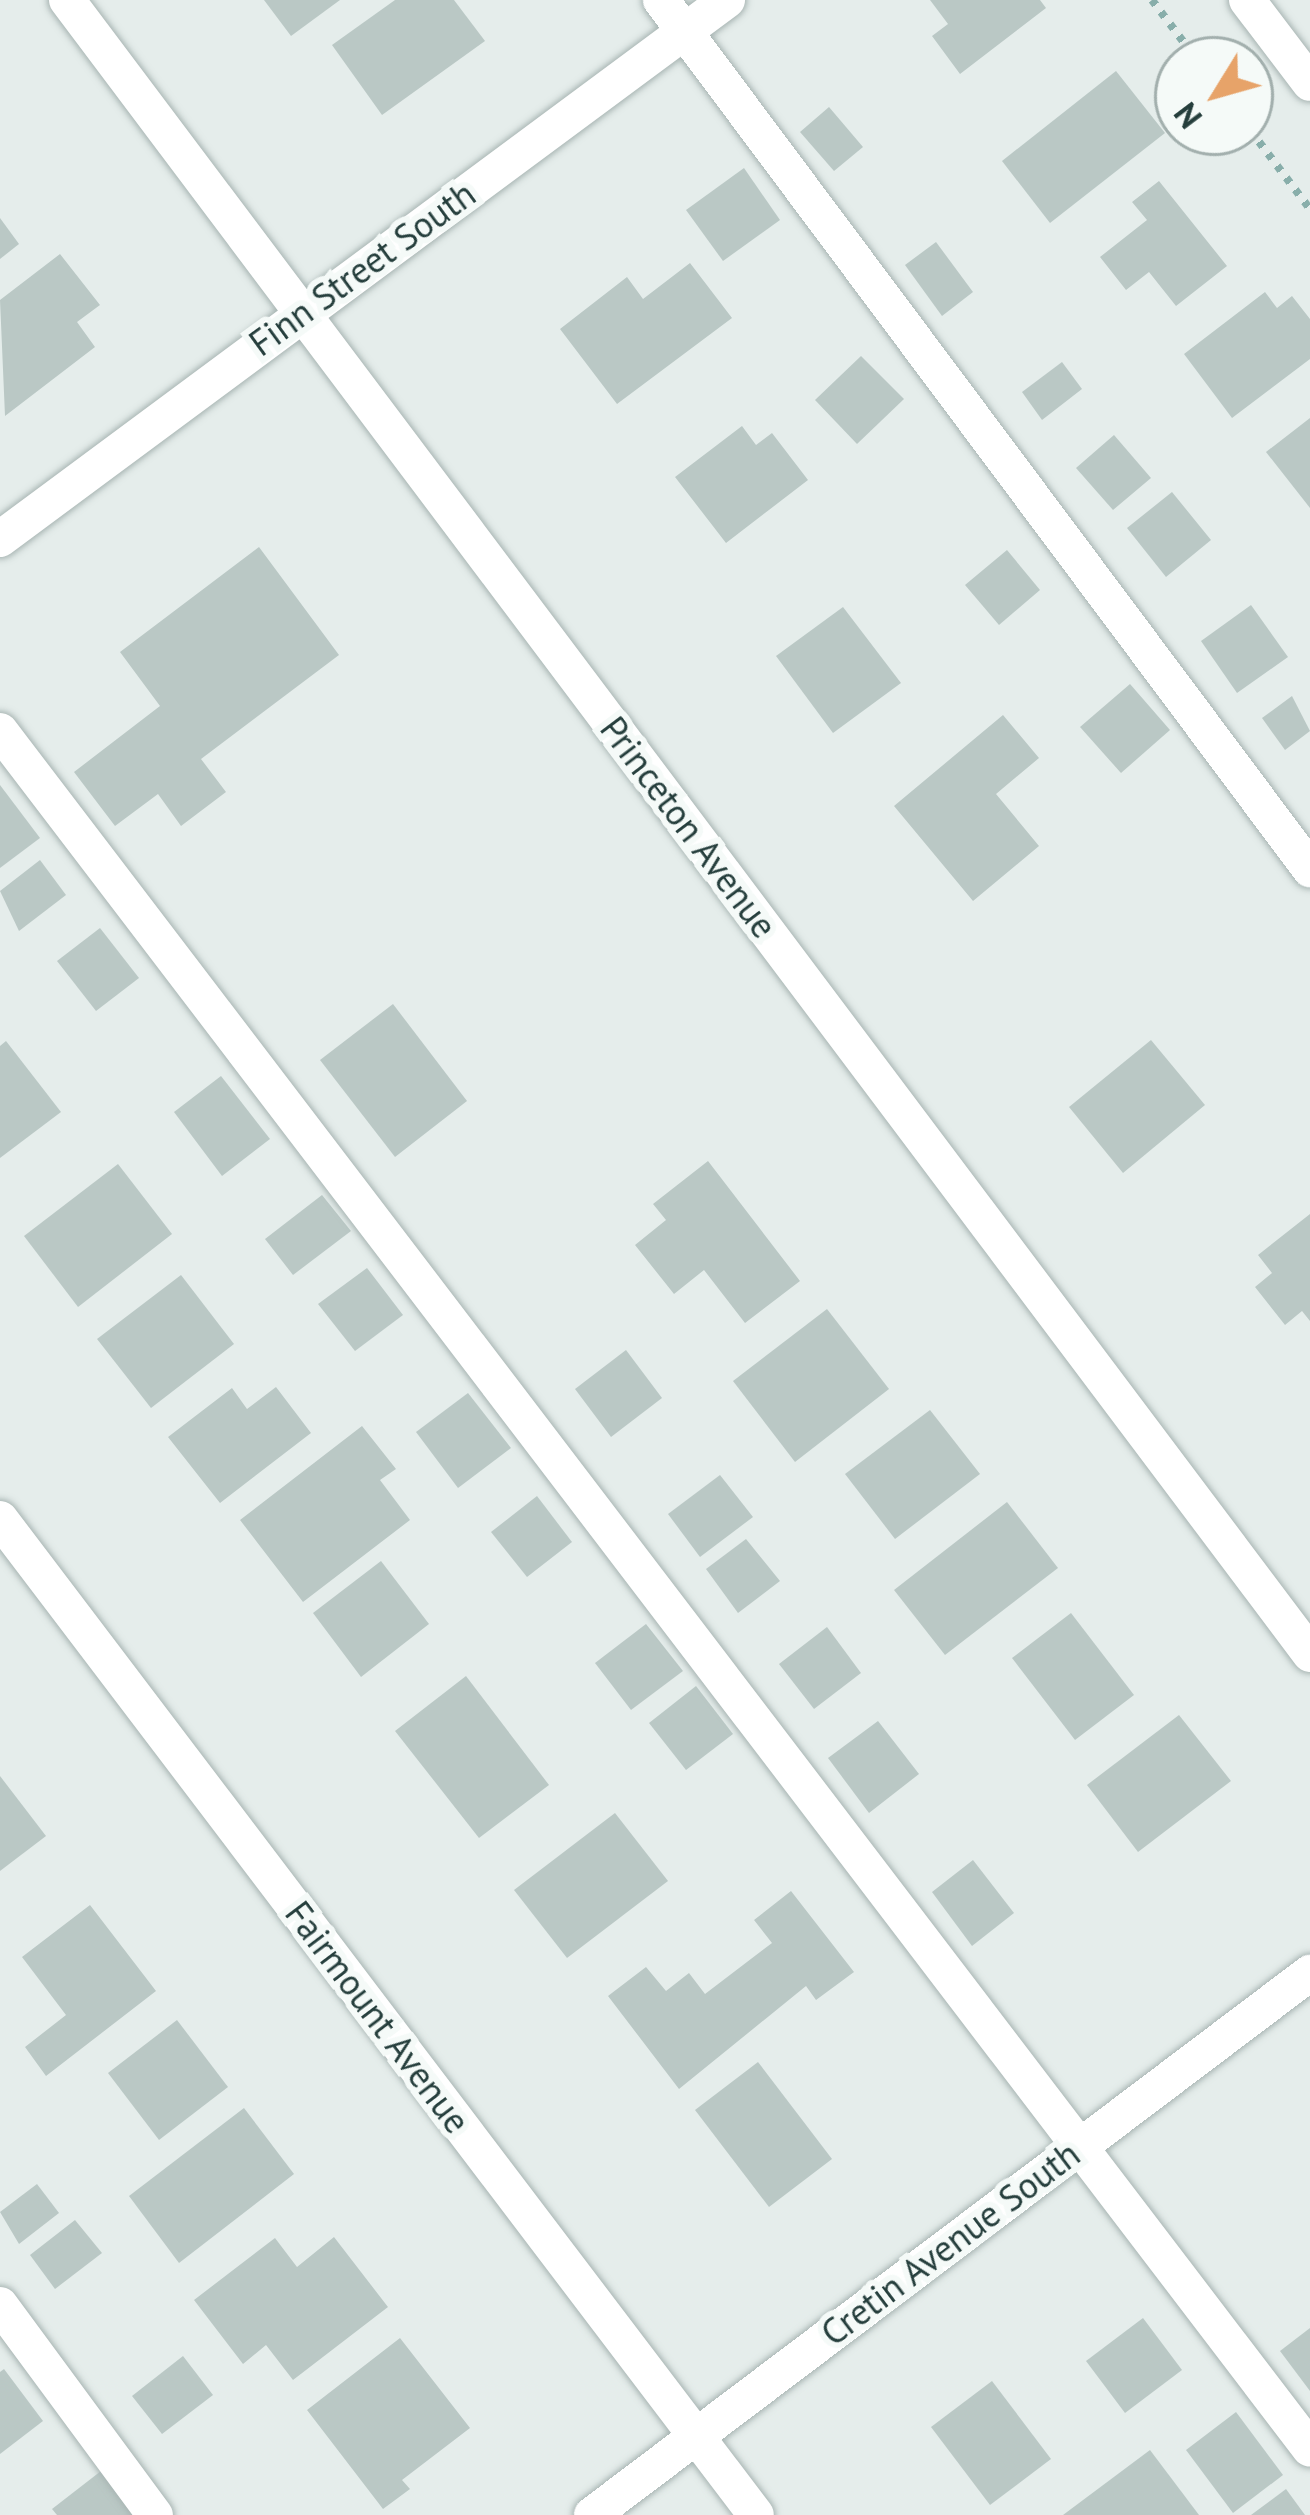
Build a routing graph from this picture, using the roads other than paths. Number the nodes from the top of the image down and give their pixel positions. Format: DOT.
graph roads {
  1 [pos="67,0"];
  2 [pos="661,0"];
  3 [pos="727,0"];
  4 [pos="1247,0"];
  5 [pos="685,32"];
  6 [pos="1310,83"];
  7 [pos="302,310"];
  8 [pos="0,539"];
  9 [pos="0,731"];
  10 [pos="1310,869"];
  11 [pos="0,1519"];
  12 [pos="1310,1654"];
  13 [pos="1310,1973"];
  14 [pos="1079,2144"];
  15 [pos="0,2305"];
  16 [pos="698,2436"];
  17 [pos="1310,2449"];
  18 [pos="155,2515"];
  19 [pos="592,2515"];
  20 [pos="756,2515"];
  1 -- 7 [label="street, Princeton Avenue"];
  2 -- 5 [label="street"];
  3 -- 5 [label="street, Finn Street South"];
  4 -- 6 [label="street"];
  5 -- 7 [label="street, Finn Street South"];
  5 -- 10 [label="street"];
  7 -- 8 [label="street, Finn Street South"];
  7 -- 12 [label="street, Princeton Avenue"];
  9 -- 14 [label="street"];
  11 -- 16 [label="street, Fairmount Avenue"];
  13 -- 14 [label="street, Cretin Avenue South"];
  14 -- 16 [label="street, Cretin Avenue South"];
  14 -- 17 [label="street"];
  15 -- 18 [label="street"];
  16 -- 19 [label="street, Cretin Avenue South"];
  16 -- 20 [label="street, Fairmount Avenue"];
}
